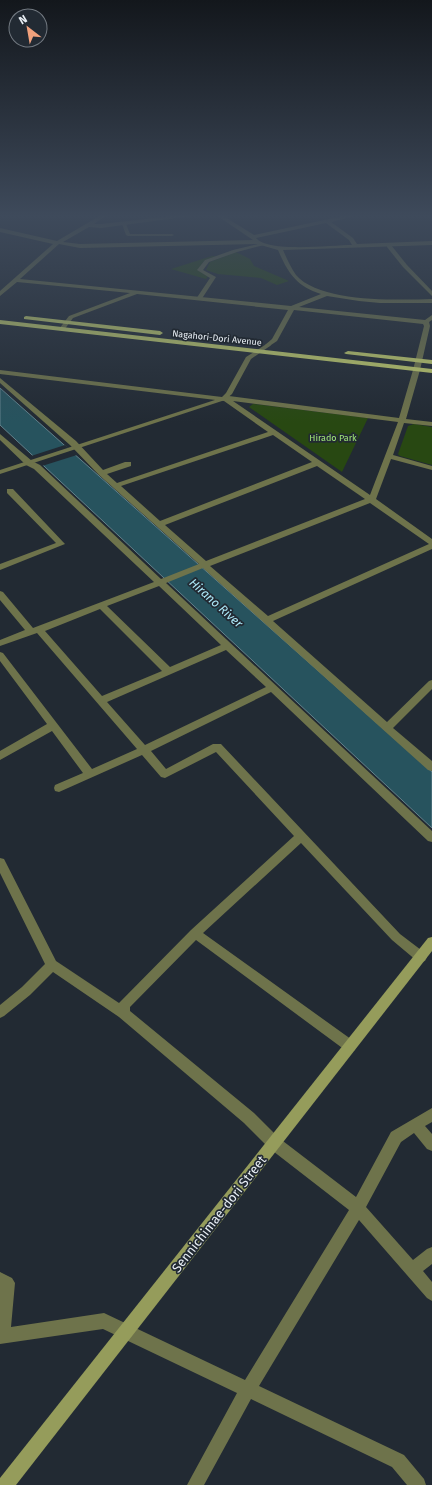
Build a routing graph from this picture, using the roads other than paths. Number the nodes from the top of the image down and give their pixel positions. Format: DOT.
graph roads {
  1 [pos="10,284"];
  2 [pos="55,284"];
  3 [pos="209,284"];
  4 [pos="305,284"];
  5 [pos="423,284"];
  6 [pos="136,293"];
  7 [pos="0,294"];
  8 [pos="326,294"];
  9 [pos="432,294"];
  10 [pos="199,299"];
  11 [pos="432,301"];
  12 [pos="292,308"];
  13 [pos="0,315"];
  14 [pos="429,320"];
  15 [pos="0,322"];
  16 [pos="67,322"];
  17 [pos="62,329"];
  18 [pos="268,345"];
  19 [pos="296,348"];
  20 [pos="260,351"];
  21 [pos="341,353"];
  22 [pos="420,361"];
  23 [pos="432,362"];
  24 [pos="417,369"];
  25 [pos="432,370"];
  26 [pos="0,372"];
  27 [pos="0,380"];
  28 [pos="224,398"];
  29 [pos="402,420"];
  30 [pos="432,424"];
  31 [pos="274,432"];
  32 [pos="0,436"];
  33 [pos="73,449"];
  34 [pos="389,456"];
  35 [pos="33,462"];
  36 [pos="317,463"];
  37 [pos="128,464"];
  38 [pos="432,468"];
  39 [pos="0,472"];
  40 [pos="102,473"];
  41 [pos="118,485"];
  42 [pos="10,491"];
  43 [pos="372,499"];
  44 [pos="160,524"];
  45 [pos="432,545"];
  46 [pos="204,566"];
  47 [pos="0,567"];
  48 [pos="163,582"];
  49 [pos="2,600"];
  50 [pos="102,606"];
  51 [pos="267,620"];
  52 [pos="35,631"];
  53 [pos="0,643"];
  54 [pos="228,646"];
  55 [pos="0,655"];
  56 [pos="169,672"];
  57 [pos="432,683"];
  58 [pos="272,688"];
  59 [pos="100,700"];
  60 [pos="54,726"];
  61 [pos="387,728"];
  62 [pos="144,750"];
  63 [pos="0,756"];
  64 [pos="432,767"];
  65 [pos="90,774"];
  66 [pos="59,788"];
  67 [pos="301,836"];
  68 [pos="432,838"];
  69 [pos="2,869"];
  70 [pos="195,933"];
  71 [pos="432,942"];
  72 [pos="421,957"];
  73 [pos="52,965"];
  74 [pos="0,1012"];
  75 [pos="123,1013"];
  76 [pos="350,1046"];
  77 [pos="432,1114"];
  78 [pos="416,1125"];
  79 [pos="274,1143"];
  80 [pos="432,1144"];
  81 [pos="358,1208"];
  82 [pos="432,1254"];
  83 [pos="413,1270"];
  84 [pos="0,1278"];
  85 [pos="432,1293"];
  86 [pos="127,1330"];
  87 [pos="1,1336"];
  88 [pos="248,1389"];
  89 [pos="5,1485"];
  90 [pos="195,1485"];
  91 [pos="418,1485"];
  1 -- 7 [label="street"];
  2 -- 6 [label="street"];
  3 -- 10 [label="lane"];
  4 -- 8 [label="street"];
  5 -- 9 [label="lane"];
  6 -- 10 [label="street"];
  6 -- 16 [label="street"];
  8 -- 11 [label="street"];
  8 -- 12 [label="street"];
  10 -- 12 [label="street"];
  12 -- 14 [label="street"];
  12 -- 18 [label="street"];
  13 -- 16 [label="highway, Nagahori-Dori Avenue"];
  14 -- 22 [label="street"];
  15 -- 17 [label="highway, Nagahori-Dori Avenue"];
  16 -- 17 [label="street"];
  16 -- 18 [label="highway, Nagahori-Dori Avenue"];
  17 -- 20 [label="highway, Nagahori-Dori Avenue"];
  18 -- 19 [label="highway, Nagahori-Dori Avenue"];
  18 -- 20 [label="street"];
  20 -- 24 [label="highway, Nagahori-Dori Avenue"];
  20 -- 28 [label="street"];
  21 -- 22 [label="highway"];
  22 -- 23 [label="highway"];
  22 -- 24 [label="street"];
  24 -- 25 [label="highway, Nagahori-Dori Avenue"];
  24 -- 29 [label="street"];
  26 -- 28 [label="street"];
  27 -- 33 [label="street"];
  28 -- 29 [label="street"];
  28 -- 31 [label="street"];
  28 -- 33 [label="street"];
  29 -- 30 [label="street"];
  29 -- 34 [label="street"];
  31 -- 36 [label="street"];
  31 -- 41 [label="street"];
  32 -- 35 [label="street"];
  33 -- 35 [label="street"];
  33 -- 40 [label="street"];
  34 -- 38 [label="street"];
  34 -- 43 [label="street"];
  35 -- 39 [label="street"];
  35 -- 48 [label="street"];
  36 -- 43 [label="street"];
  36 -- 44 [label="street"];
  37 -- 40 [label="street"];
  40 -- 41 [label="street"];
  41 -- 44 [label="street"];
  42 -- 47 [label="street"];
  43 -- 45 [label="street"];
  43 -- 46 [label="street"];
  44 -- 46 [label="street"];
  45 -- 51 [label="street"];
  46 -- 48 [label="street"];
  46 -- 51 [label="street"];
  48 -- 50 [label="street"];
  48 -- 54 [label="street"];
  49 -- 52 [label="street"];
  50 -- 52 [label="street"];
  50 -- 56 [label="street"];
  51 -- 61 [label="street"];
  52 -- 53 [label="street"];
  52 -- 59 [label="street"];
  54 -- 56 [label="street"];
  54 -- 58 [label="street"];
  55 -- 60 [label="street"];
  56 -- 59 [label="street"];
  57 -- 61 [label="street"];
  58 -- 62 [label="street"];
  58 -- 68 [label="street"];
  59 -- 62 [label="street"];
  60 -- 63 [label="street"];
  60 -- 65 [label="street"];
  61 -- 64 [label="street"];
  62 -- 65 [label="street"];
  62 -- 67 [label="street"];
  65 -- 66 [label="street"];
  67 -- 70 [label="street"];
  67 -- 72 [label="street"];
  69 -- 73 [label="street"];
  70 -- 75 [label="street"];
  70 -- 76 [label="street"];
  71 -- 72 [label="main road, Sennichimae-dori Street"];
  72 -- 76 [label="main road, Sennichimae-dori Street"];
  73 -- 74 [label="street"];
  73 -- 75 [label="street"];
  75 -- 79 [label="street"];
  76 -- 79 [label="main road, Sennichimae-dori Street"];
  77 -- 78 [label="street"];
  78 -- 80 [label="street"];
  78 -- 81 [label="street"];
  79 -- 81 [label="street"];
  79 -- 86 [label="main road, Sennichimae-dori Street"];
  81 -- 83 [label="street"];
  81 -- 88 [label="street"];
  82 -- 83 [label="street"];
  83 -- 85 [label="street"];
  84 -- 87 [label="street"];
  86 -- 87 [label="street"];
  86 -- 88 [label="street"];
  86 -- 89 [label="main road, Sennichimae-dori Street"];
  88 -- 90 [label="street"];
  88 -- 91 [label="street"];
}
